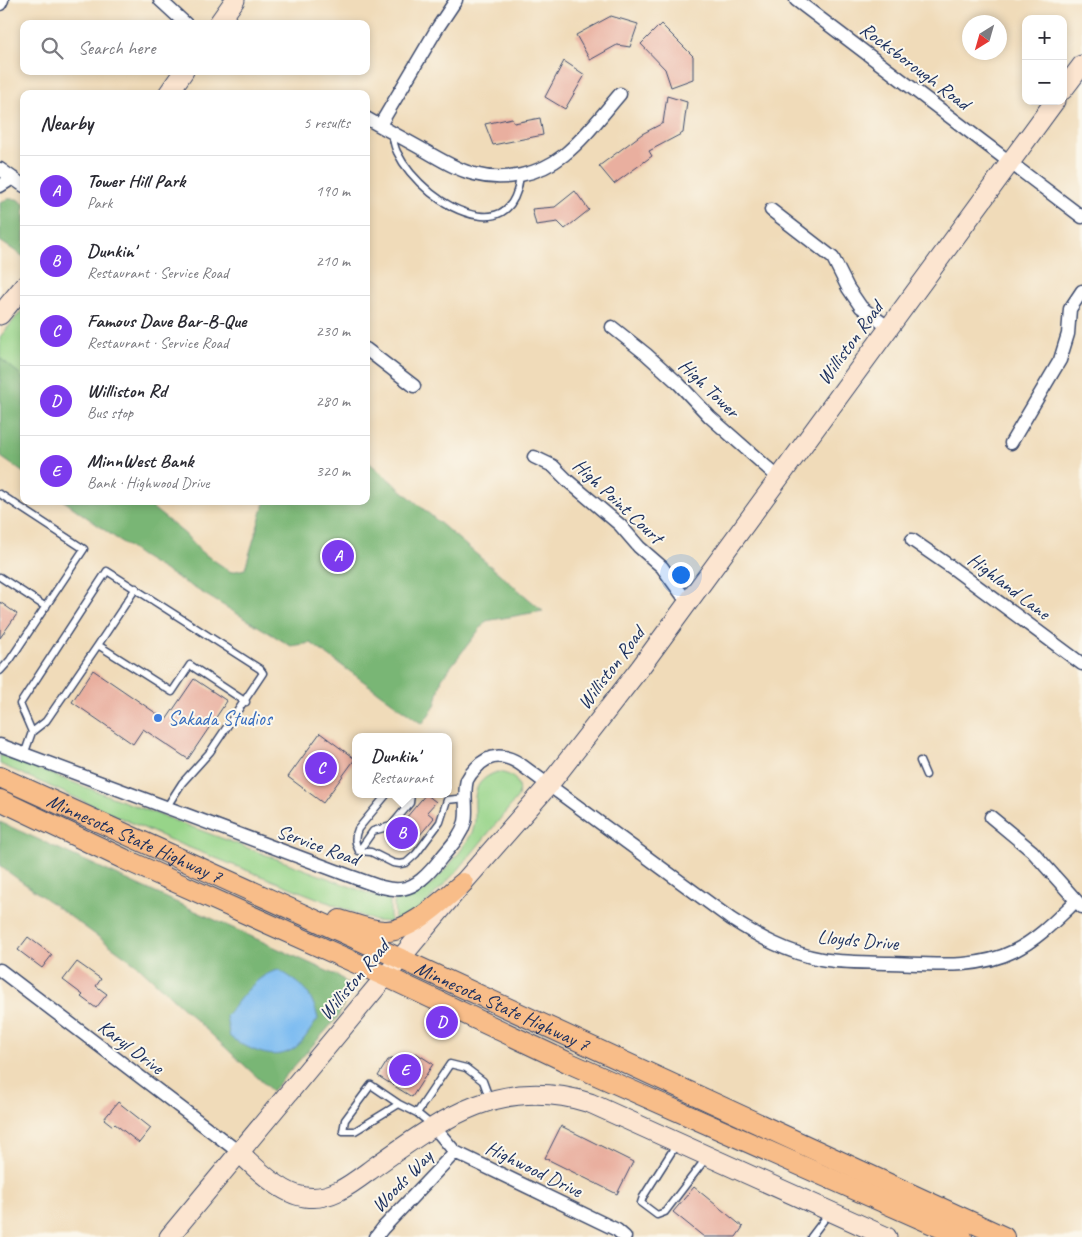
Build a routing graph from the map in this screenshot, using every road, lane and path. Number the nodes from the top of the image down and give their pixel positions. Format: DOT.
graph roads {
  1 [pos="2,0"];
  2 [pos="160,0"];
  3 [pos="235,0"];
  4 [pos="456,0"];
  5 [pos="796,0"];
  6 [pos="0,4"];
  7 [pos="182,20"];
  8 [pos="221,20"];
  9 [pos="1082,65"];
  10 [pos="181,75"];
  11 [pos="1067,85"];
  12 [pos="171,90"];
  13 [pos="620,94"];
  14 [pos="1052,105"];
  15 [pos="370,120"];
  16 [pos="380,125"];
  17 [pos="392,132"];
  18 [pos="1010,162"];
  19 [pos="0,169"];
  20 [pos="520,176"];
  21 [pos="13,178"];
  22 [pos="20,183"];
  23 [pos="0,186"];
  24 [pos="770,210"];
  25 [pos="1082,217"];
  26 [pos="20,291"];
  27 [pos="1082,291"];
  28 [pos="0,315"];
  29 [pos="612,327"];
  30 [pos="889,328"];
  31 [pos="370,352"];
  32 [pos="414,386"];
  33 [pos="1011,442"];
  34 [pos="534,457"];
  35 [pos="779,478"];
  36 [pos="0,494"];
  37 [pos="912,540"];
  38 [pos="0,577"];
  39 [pos="136,588"];
  40 [pos="688,603"];
  41 [pos="46,607"];
  42 [pos="98,645"];
  43 [pos="1082,664"];
  44 [pos="0,672"];
  45 [pos="246,702"];
  46 [pos="32,732"];
  47 [pos="0,746"];
  48 [pos="24,754"];
  49 [pos="920,761"];
  50 [pos="926,776"];
  51 [pos="0,777"];
  52 [pos="548,786"];
  53 [pos="384,798"];
  54 [pos="411,798"];
  55 [pos="466,798"];
  56 [pos="0,800"];
  57 [pos="166,808"];
  58 [pos="991,817"];
  59 [pos="360,852"];
  60 [pos="463,883"];
  61 [pos="269,899"];
  62 [pos="1079,904"];
  63 [pos="401,959"];
  64 [pos="0,970"];
  65 [pos="385,976"];
  66 [pos="490,1101"];
  67 [pos="399,1104"];
  68 [pos="417,1113"];
  69 [pos="434,1127"];
  70 [pos="677,1143"];
  71 [pos="240,1152"];
  72 [pos="456,1152"];
  73 [pos="707,1156"];
  74 [pos="830,1212"];
  75 [pos="169,1237"];
  76 [pos="376,1237"];
  77 [pos="625,1237"];
  78 [pos="811,1237"];
  79 [pos="887,1237"];
  80 [pos="962,1237"];
  81 [pos="1004,1237"];
  1 -- 6 [label="street"];
  2 -- 7 [label="street"];
  3 -- 8 [label="main road"];
  4 -- 16 [label="street"];
  5 -- 18 [label="street, Rocksborough Road"];
  9 -- 11 [label="main road"];
  10 -- 12 [label="main road"];
  13 -- 20 [label="street"];
  14 -- 18 [label="main road, Williston Road"];
  15 -- 16 [label="street"];
  16 -- 17 [label="street"];
  17 -- 20 [label="street"];
  17 -- 20 [label="lane"];
  18 -- 25 [label="street, Rocksborough Road"];
  18 -- 30 [label="main road, Williston Road"];
  19 -- 21 [label="street"];
  21 -- 22 [label="street"];
  21 -- 23 [label="street"];
  24 -- 30 [label="street"];
  26 -- 28 [label="main road"];
  27 -- 33 [label="street"];
  29 -- 35 [label="street, High Tower"];
  30 -- 35 [label="main road, Williston Road"];
  31 -- 32 [label="street"];
  34 -- 40 [label="street, High Point Court"];
  35 -- 40 [label="main road, Williston Road"];
  36 -- 41 [label="lane"];
  37 -- 43 [label="street, Highland Lane"];
  38 -- 41 [label="lane"];
  39 -- 42 [label="lane"];
  39 -- 45 [label="lane"];
  39 -- 46 [label="lane"];
  40 -- 52 [label="main road, Williston Road"];
  41 -- 44 [label="lane"];
  42 -- 45 [label="lane"];
  42 -- 46 [label="lane"];
  45 -- 57 [label="lane"];
  46 -- 48 [label="lane"];
  47 -- 48 [label="street, Service Road"];
  48 -- 57 [label="street, Service Road"];
  49 -- 50 [label="lane"];
  51 -- 61 [label="main road, Minnesota State Highway 7"];
  52 -- 55 [label="street, Service Road"];
  52 -- 60 [label="main road, Williston Road"];
  52 -- 62 [label="street, Lloyds Drive"];
  53 -- 59 [label="lane"];
  54 -- 59 [label="lane"];
  55 -- 57 [label="street, Service Road"];
  55 -- 59 [label="lane"];
  56 -- 65 [label="main road, Minnesota State Highway 7"];
  58 -- 62 [label="street"];
  60 -- 61 [label="main road"];
  60 -- 63 [label="main road, Williston Road"];
  61 -- 63 [label="main road, Minnesota State Highway 7"];
  63 -- 65 [label="main road, Williston Road"];
  63 -- 81 [label="main road, Minnesota State Highway 7"];
  64 -- 71 [label="street, Karyl Drive"];
  65 -- 71 [label="main road, Williston Road"];
  65 -- 80 [label="main road, Minnesota State Highway 7"];
  66 -- 68 [label="lane"];
  66 -- 69 [label="main road"];
  66 -- 70 [label="main road"];
  67 -- 67 [label="lane"];
  67 -- 68 [label="lane"];
  68 -- 69 [label="lane"];
  69 -- 71 [label="main road"];
  69 -- 72 [label="street, Highwood Drive"];
  70 -- 73 [label="main road"];
  70 -- 73 [label="lane"];
  71 -- 75 [label="main road, Williston Road"];
  72 -- 76 [label="street, Woods Way"];
  72 -- 77 [label="street, Highwood Drive"];
  73 -- 74 [label="main road"];
  74 -- 78 [label="lane"];
  74 -- 79 [label="main road"];
}
